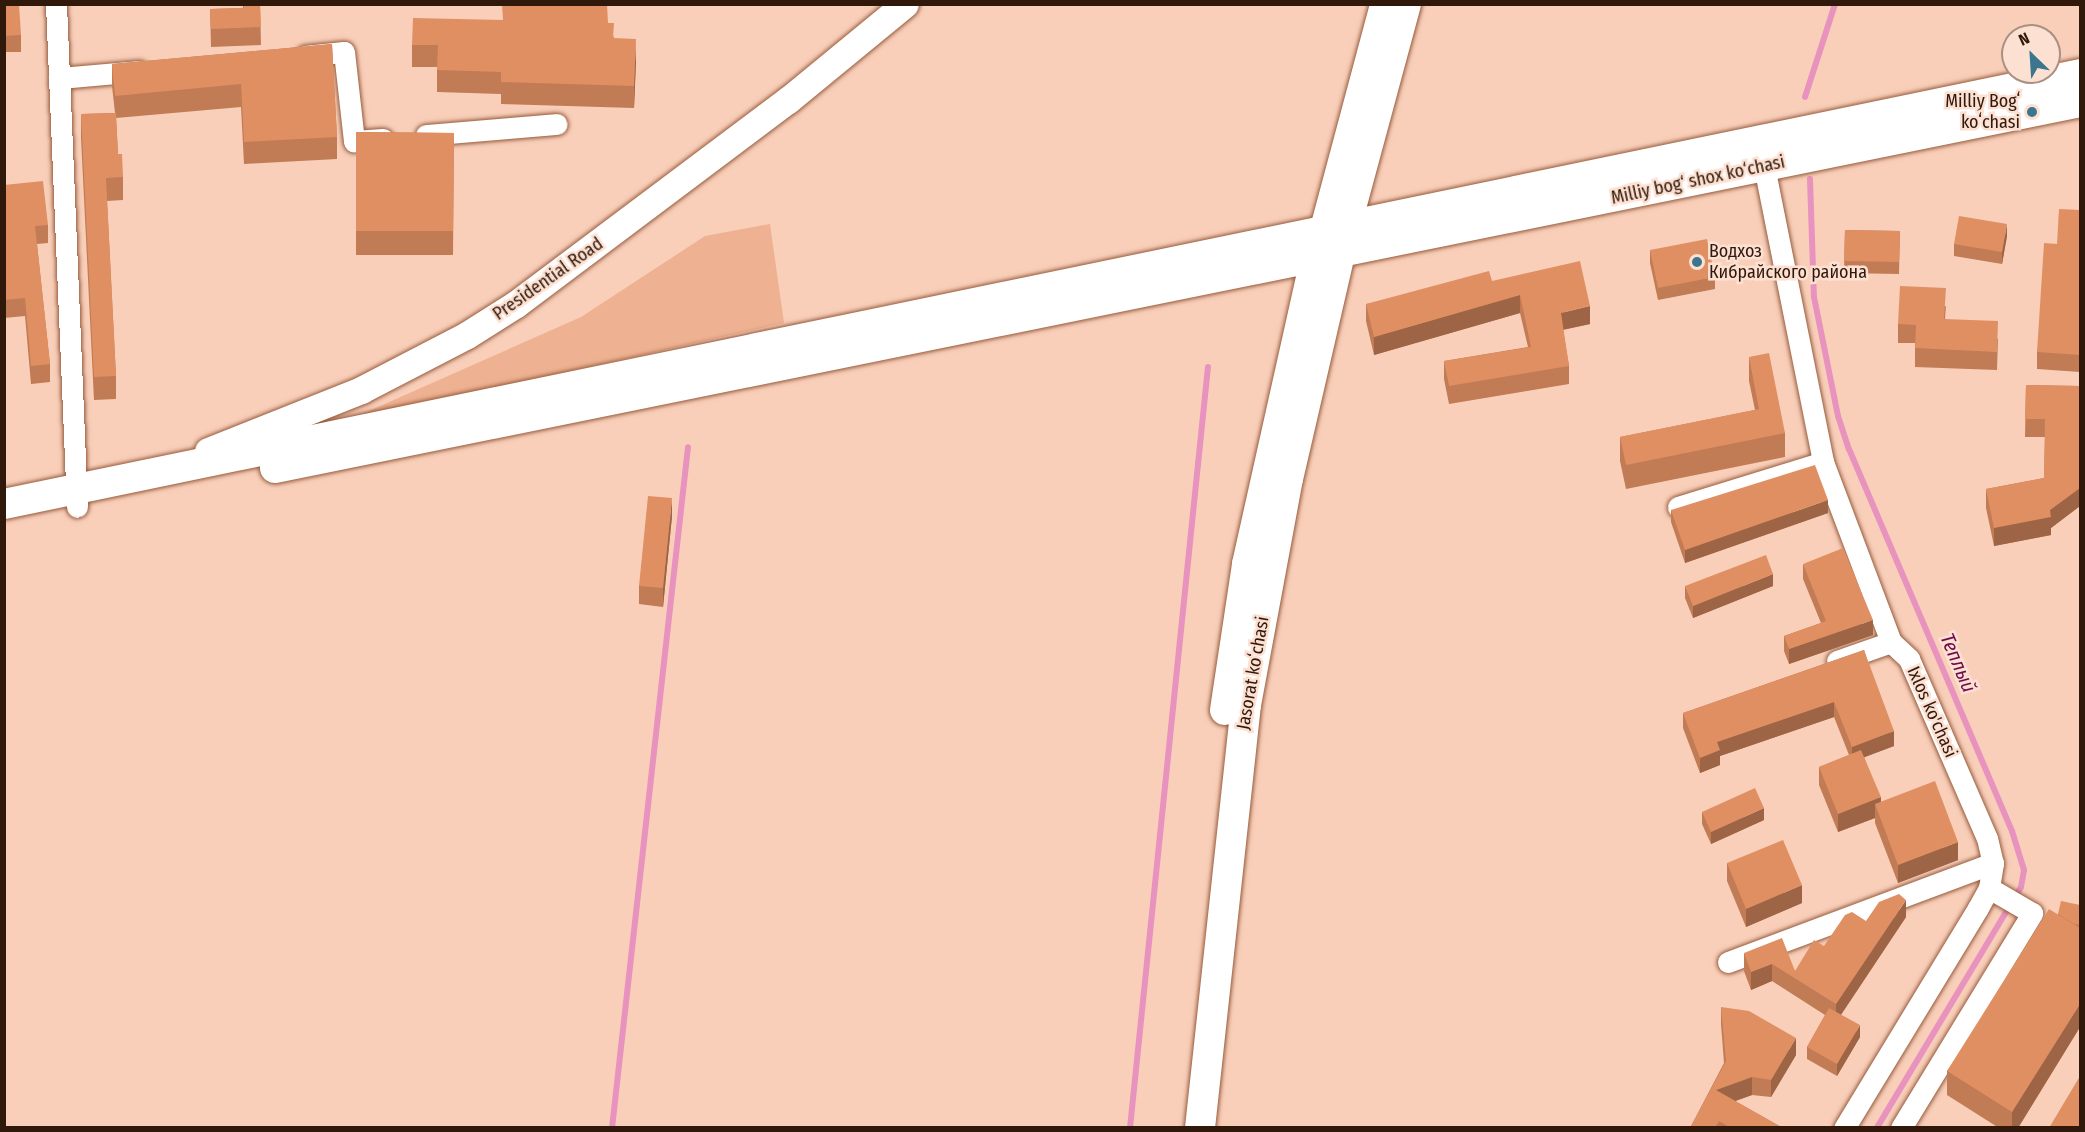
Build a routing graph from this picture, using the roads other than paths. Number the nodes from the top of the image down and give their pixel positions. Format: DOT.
graph roads {
  1 [pos="56,4"];
  2 [pos="905,4"];
  3 [pos="1383,4"];
  4 [pos="1407,4"];
  5 [pos="285,57"];
  6 [pos="166,68"];
  7 [pos="2080,74"];
  8 [pos="59,78"];
  9 [pos="2080,102"];
  10 [pos="557,124"];
  11 [pos="1764,166"];
  12 [pos="1331,242"];
  13 [pos="1823,462"];
  14 [pos="144,473"];
  15 [pos="76,498"];
  16 [pos="4,504"];
  17 [pos="1678,507"];
  18 [pos="4,523"];
  19 [pos="1891,642"];
  20 [pos="1814,669"];
  21 [pos="1993,863"];
  22 [pos="1989,888"];
  23 [pos="1728,962"];
  24 [pos="1180,1128"];
  25 [pos="1200,1128"];
  26 [pos="1844,1128"];
  27 [pos="1901,1128"];
  1 -- 8 [label="street"];
  2 -- 14 [label="street, Presidential Road"];
  3 -- 12 [label="street"];
  4 -- 12 [label="street"];
  5 -- 10 [label="street"];
  6 -- 8 [label="street"];
  7 -- 12 [label="main road, Milliy bog‘ shox ko‘chasi"];
  8 -- 15 [label="street"];
  9 -- 11 [label="main road, Milliy bog‘ shox ko‘chasi"];
  11 -- 12 [label="main road, Milliy bog‘ shox ko‘chasi"];
  11 -- 13 [label="street, Ixlos ko'chasi"];
  12 -- 14 [label="main road"];
  12 -- 15 [label="main road"];
  12 -- 24 [label="main road, Jasorat koʻchasi"];
  12 -- 25 [label="main road, Jasorat koʻchasi"];
  13 -- 17 [label="street"];
  13 -- 19 [label="street, Ixlos ko'chasi"];
  14 -- 15 [label="main road"];
  15 -- 16 [label="main road"];
  15 -- 18 [label="main road"];
  19 -- 20 [label="street"];
  19 -- 21 [label="street, Ixlos ko'chasi"];
  21 -- 22 [label="street, Ixlos ko'chasi"];
  21 -- 23 [label="street"];
  22 -- 26 [label="street, Ixlos ko'chasi"];
  22 -- 27 [label="street"];
}
